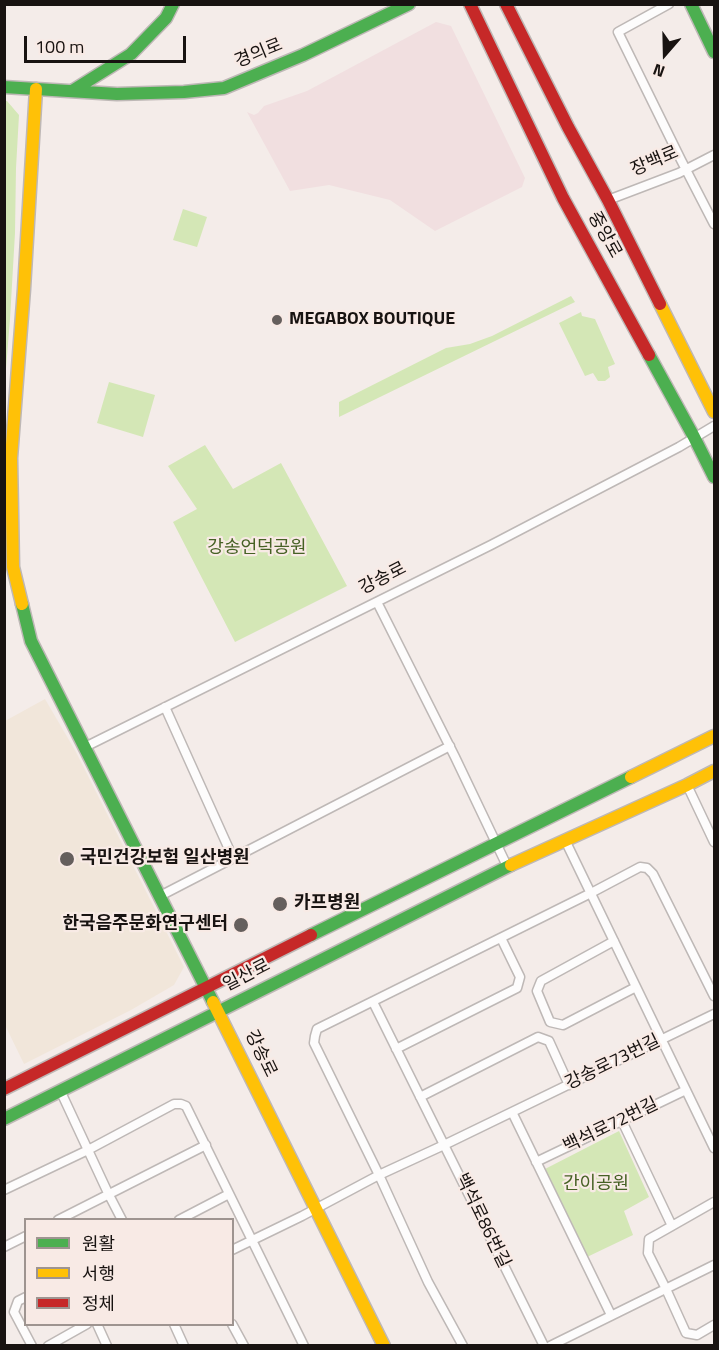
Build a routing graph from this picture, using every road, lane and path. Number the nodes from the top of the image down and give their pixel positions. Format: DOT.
graph roads {
  1 [pos="173,4"];
  2 [pos="409,4"];
  3 [pos="470,4"];
  4 [pos="506,4"];
  5 [pos="669,4"];
  6 [pos="691,4"];
  7 [pos="714,52"];
  8 [pos="4,87"];
  9 [pos="36,89"];
  10 [pos="72,91"];
  11 [pos="714,155"];
  12 [pos="687,169"];
  13 [pos="608,200"];
  14 [pos="714,224"];
  15 [pos="714,412"];
  16 [pos="714,426"];
  17 [pos="694,437"];
  18 [pos="714,477"];
  19 [pos="377,602"];
  20 [pos="165,707"];
  21 [pos="714,736"];
  22 [pos="450,746"];
  23 [pos="85,747"];
  24 [pos="714,771"];
  25 [pos="687,785"];
  26 [pos="565,840"];
  27 [pos="714,842"];
  28 [pos="496,843"];
  29 [pos="232,858"];
  30 [pos="507,866"];
  31 [pos="591,893"];
  32 [pos="160,896"];
  33 [pos="504,936"];
  34 [pos="614,941"];
  35 [pos="206,987"];
  36 [pos="636,987"];
  37 [pos="714,996"];
  38 [pos="373,1002"];
  39 [pos="218,1010"];
  40 [pos="714,1014"];
  41 [pos="662,1039"];
  42 [pos="396,1049"];
  43 [pos="569,1085"];
  44 [pos="4,1089"];
  45 [pos="60,1090"];
  46 [pos="686,1090"];
  47 [pos="420,1097"];
  48 [pos="512,1112"];
  49 [pos="4,1119"];
  50 [pos="622,1121"];
  51 [pos="206,1145"];
  52 [pos="444,1145"];
  53 [pos="714,1148"];
  54 [pos="88,1150"];
  55 [pos="536,1162"];
  56 [pos="379,1175"];
  57 [pos="4,1190"];
  58 [pos="108,1193"];
  59 [pos="229,1194"];
  60 [pos="714,1202"];
  61 [pos="315,1208"];
  62 [pos="62,1218"];
  63 [pos="121,1218"];
  64 [pos="183,1218"];
  65 [pos="672,1227"];
  66 [pos="24,1237"];
  67 [pos="252,1240"];
  68 [pos="4,1247"];
  69 [pos="234,1249"];
  70 [pos="714,1265"];
  71 [pos="666,1288"];
  72 [pos="22,1299"];
  73 [pos="611,1316"];
  74 [pos="714,1325"];
  75 [pos="83,1326"];
  76 [pos="98,1326"];
  77 [pos="175,1326"];
  78 [pos="233,1326"];
  79 [pos="304,1344"];
  80 [pos="32,1346"];
  81 [pos="48,1346"];
  82 [pos="107,1346"];
  83 [pos="184,1346"];
  84 [pos="244,1346"];
  85 [pos="384,1346"];
  86 [pos="463,1346"];
  87 [pos="544,1346"];
  88 [pos="550,1346"];
  1 -- 10 [label="main road"];
  2 -- 10 [label="main road, 경의로"];
  3 -- 17 [label="main road, 중앙로"];
  4 -- 13 [label="main road, 중앙로"];
  5 -- 12 [label="street"];
  6 -- 7 [label="main road"];
  8 -- 9 [label="main road, 경의로"];
  9 -- 10 [label="main road, 경의로"];
  9 -- 23 [label="main road, 강송로"];
  11 -- 12 [label="street, 장백로"];
  12 -- 13 [label="street, 장백로"];
  12 -- 14 [label="street"];
  13 -- 15 [label="main road, 중앙로"];
  16 -- 17 [label="street"];
  17 -- 18 [label="main road, 중앙로"];
  17 -- 19 [label="street, 강송로"];
  19 -- 20 [label="street, 강송로"];
  19 -- 22 [label="street"];
  20 -- 23 [label="street, 강송로"];
  20 -- 29 [label="street"];
  21 -- 28 [label="main road, 일산로"];
  22 -- 28 [label="street"];
  22 -- 29 [label="street"];
  23 -- 32 [label="main road, 강송로"];
  24 -- 25 [label="main road, 일산로"];
  25 -- 26 [label="main road, 일산로"];
  25 -- 27 [label="street"];
  26 -- 30 [label="main road, 일산로"];
  26 -- 31 [label="street"];
  28 -- 30 [label="street"];
  28 -- 35 [label="main road, 일산로"];
  29 -- 32 [label="street"];
  30 -- 39 [label="main road, 일산로"];
  31 -- 33 [label="street"];
  31 -- 34 [label="street"];
  31 -- 37 [label="street"];
  32 -- 35 [label="main road, 강송로"];
  33 -- 38 [label="street"];
  33 -- 42 [label="street"];
  34 -- 36 [label="street"];
  34 -- 36 [label="street"];
  35 -- 39 [label="main road, 강송로"];
  35 -- 44 [label="main road, 일산로"];
  36 -- 41 [label="street"];
  38 -- 42 [label="street, 백석로86번길"];
  38 -- 56 [label="street"];
  39 -- 45 [label="main road, 일산로"];
  39 -- 61 [label="main road, 강송로"];
  40 -- 41 [label="street, 강송로73번길"];
  41 -- 43 [label="street, 강송로73번길"];
  41 -- 46 [label="street"];
  42 -- 47 [label="street, 백석로86번길"];
  43 -- 47 [label="street"];
  43 -- 48 [label="street, 강송로73번길"];
  45 -- 49 [label="main road, 일산로"];
  45 -- 54 [label="street"];
  46 -- 50 [label="street, 백석로72번길"];
  46 -- 53 [label="street"];
  47 -- 52 [label="street, 백석로86번길"];
  48 -- 52 [label="street, 강송로73번길"];
  48 -- 55 [label="street"];
  50 -- 55 [label="street, 백석로72번길"];
  50 -- 65 [label="street"];
  51 -- 54 [label="street"];
  51 -- 58 [label="street"];
  51 -- 59 [label="street"];
  52 -- 56 [label="street, 강송로73번길"];
  52 -- 87 [label="street, 백석로86번길"];
  54 -- 57 [label="street"];
  54 -- 58 [label="street"];
  55 -- 73 [label="street"];
  56 -- 61 [label="street, 강송로73번길"];
  56 -- 86 [label="street"];
  58 -- 62 [label="street"];
  58 -- 63 [label="street"];
  59 -- 64 [label="street"];
  59 -- 67 [label="street"];
  60 -- 65 [label="street"];
  61 -- 67 [label="street, 강송로73번길"];
  61 -- 85 [label="main road, 강송로"];
  65 -- 71 [label="street"];
  66 -- 68 [label="street"];
  67 -- 69 [label="street, 강송로73번길"];
  67 -- 79 [label="street"];
  70 -- 71 [label="street"];
  71 -- 73 [label="street"];
  71 -- 74 [label="street"];
  72 -- 80 [label="street"];
  73 -- 88 [label="street"];
  75 -- 81 [label="street"];
  76 -- 82 [label="street"];
  77 -- 83 [label="street"];
  78 -- 84 [label="street"];
}
